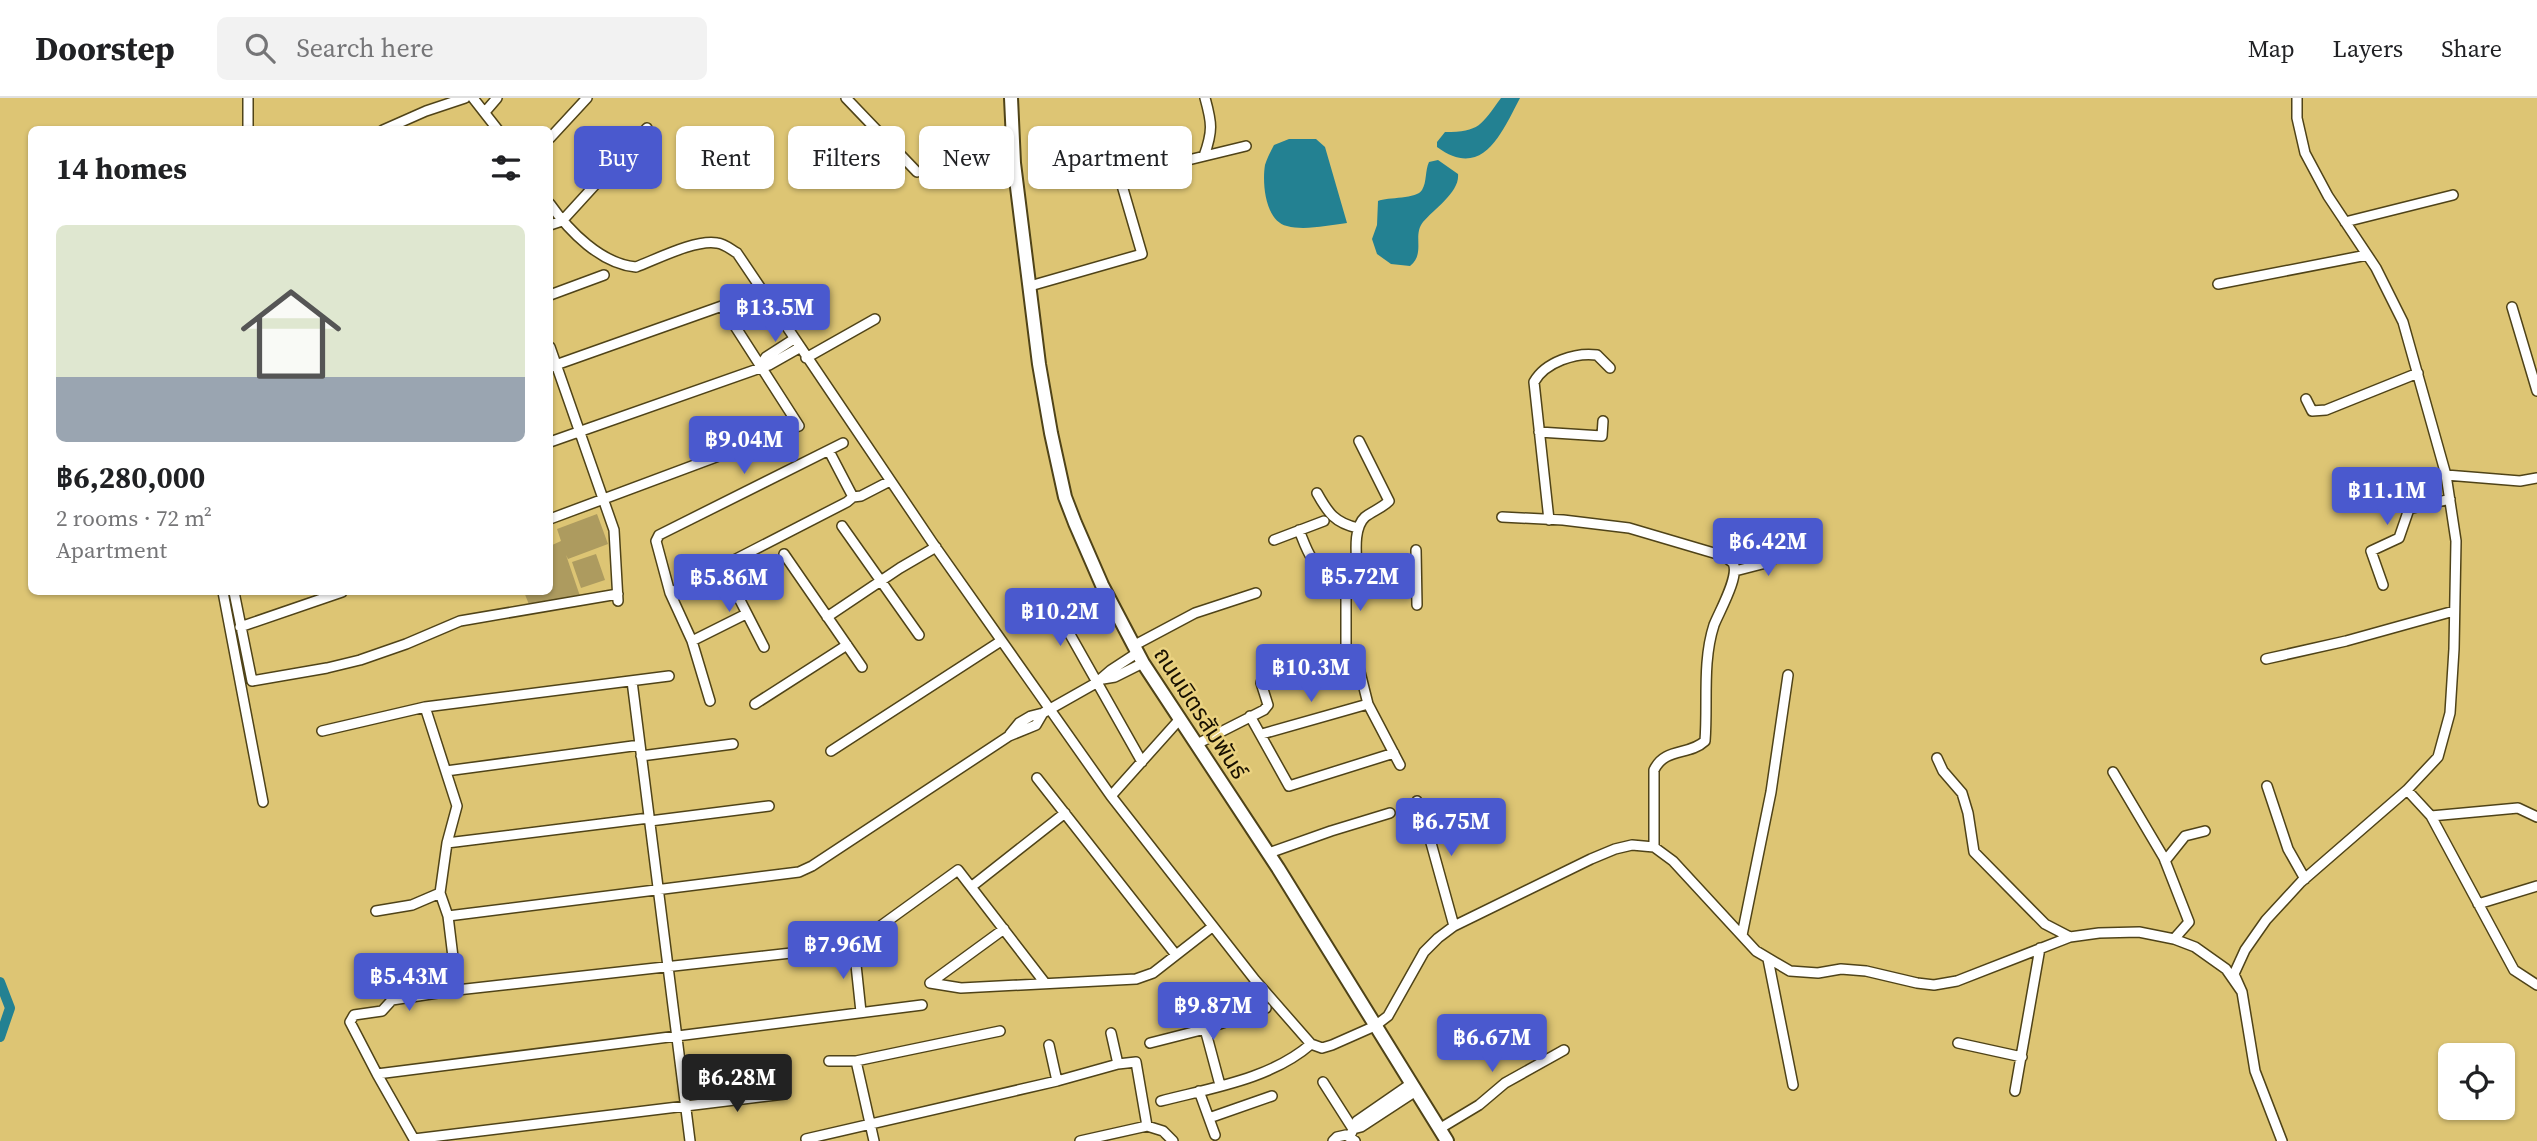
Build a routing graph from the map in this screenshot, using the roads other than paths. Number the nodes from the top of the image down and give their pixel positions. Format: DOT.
graph roads {
  1 [pos="248,98"];
  2 [pos="465,98"];
  3 [pos="473,98"];
  4 [pos="497,98"];
  5 [pos="587,98"];
  6 [pos="846,98"];
  7 [pos="1011,98"];
  8 [pos="1205,98"];
  9 [pos="2297,98"];
  10 [pos="485,112"];
  11 [pos="248,126"];
  12 [pos="392,126"];
  13 [pos="495,126"];
  14 [pos="553,135"];
  15 [pos="1246,146"];
  16 [pos="1205,156"];
  17 [pos="917,172"];
  18 [pos="591,189"];
  19 [pos="2453,195"];
  20 [pos="553,211"];
  21 [pos="562,221"];
  22 [pos="2345,222"];
  23 [pos="553,224"];
  24 [pos="2367,255"];
  25 [pos="604,275"];
  26 [pos="2218,284"];
  27 [pos="1030,286"];
  28 [pos="553,294"];
  29 [pos="2512,307"];
  30 [pos="875,319"];
  31 [pos="797,344"];
  32 [pos="806,358"];
  33 [pos="553,365"];
  34 [pos="760,366"];
  35 [pos="1610,368"];
  36 [pos="2418,373"];
  37 [pos="2537,391"];
  38 [pos="2306,399"];
  39 [pos="1603,421"];
  40 [pos="581,430"];
  41 [pos="1539,432"];
  42 [pos="553,441"];
  43 [pos="1359,441"];
  44 [pos="843,443"];
  45 [pos="829,451"];
  46 [pos="2446,475"];
  47 [pos="889,478"];
  48 [pos="2537,478"];
  49 [pos="1317,493"];
  50 [pos="853,497"];
  51 [pos="2451,499"];
  52 [pos="605,500"];
  53 [pos="1502,517"];
  54 [pos="553,518"];
  55 [pos="1549,520"];
  56 [pos="1324,521"];
  57 [pos="842,526"];
  58 [pos="1358,528"];
  59 [pos="1299,530"];
  60 [pos="1274,540"];
  61 [pos="934,545"];
  62 [pos="1416,550"];
  63 [pos="1788,551"];
  64 [pos="784,554"];
  65 [pos="723,567"];
  66 [pos="1735,571"];
  67 [pos="1346,574"];
  68 [pos="1357,574"];
  69 [pos="1416,578"];
  70 [pos="880,581"];
  71 [pos="2383,585"];
  72 [pos="670,593"];
  73 [pos="1256,593"];
  74 [pos="224,595"];
  75 [pos="235,595"];
  76 [pos="333,595"];
  77 [pos="1050,599"];
  78 [pos="1417,605"];
  79 [pos="2454,611"];
  80 [pos="746,614"];
  81 [pos="827,617"];
  82 [pos="240,627"];
  83 [pos="919,635"];
  84 [pos="1001,640"];
  85 [pos="692,641"];
  86 [pos="847,645"];
  87 [pos="764,647"];
  88 [pos="1346,653"];
  89 [pos="1138,654"];
  90 [pos="2266,659"];
  91 [pos="862,667"];
  92 [pos="1788,675"];
  93 [pos="669,676"];
  94 [pos="632,681"];
  95 [pos="1100,681"];
  96 [pos="710,701"];
  97 [pos="755,704"];
  98 [pos="1368,704"];
  99 [pos="425,707"];
  100 [pos="1046,711"];
  101 [pos="1251,716"];
  102 [pos="1179,720"];
  103 [pos="322,731"];
  104 [pos="1262,734"];
  105 [pos="733,744"];
  106 [pos="1197,744"];
  107 [pos="640,745"];
  108 [pos="831,751"];
  109 [pos="1394,753"];
  110 [pos="641,756"];
  111 [pos="1937,758"];
  112 [pos="1142,762"];
  113 [pos="1400,765"];
  114 [pos="446,771"];
  115 [pos="2113,772"];
  116 [pos="1037,778"];
  117 [pos="2267,786"];
  118 [pos="2407,790"];
  119 [pos="1111,796"];
  120 [pos="1418,801"];
  121 [pos="263,802"];
  122 [pos="769,806"];
  123 [pos="1065,813"];
  124 [pos="1390,813"];
  125 [pos="2431,817"];
  126 [pos="2537,817"];
  127 [pos="649,820"];
  128 [pos="2205,831"];
  129 [pos="447,843"];
  130 [pos="1654,847"];
  131 [pos="1269,853"];
  132 [pos="2165,861"];
  133 [pos="2305,879"];
  134 [pos="971,887"];
  135 [pos="2537,887"];
  136 [pos="659,891"];
  137 [pos="440,893"];
  138 [pos="2478,904"];
  139 [pos="376,911"];
  140 [pos="448,916"];
  141 [pos="1454,926"];
  142 [pos="1212,927"];
  143 [pos="1004,929"];
  144 [pos="875,930"];
  145 [pos="1742,935"];
  146 [pos="2070,937"];
  147 [pos="2174,939"];
  148 [pos="2040,948"];
  149 [pos="1176,955"];
  150 [pos="1768,959"];
  151 [pos="668,966"];
  152 [pos="1045,983"];
  153 [pos="2537,985"];
  154 [pos="457,990"];
  155 [pos="2242,992"];
  156 [pos="922,1005"];
  157 [pos="1266,1008"];
  158 [pos="861,1012"];
  159 [pos="1375,1026"];
  160 [pos="1205,1029"];
  161 [pos="1000,1031"];
  162 [pos="1111,1032"];
  163 [pos="677,1037"];
  164 [pos="1150,1044"];
  165 [pos="1311,1044"];
  166 [pos="1958,1044"];
  167 [pos="1049,1045"];
  168 [pos="1564,1050"];
  169 [pos="2022,1057"];
  170 [pos="829,1061"];
  171 [pos="856,1061"];
  172 [pos="1118,1064"];
  173 [pos="377,1074"];
  174 [pos="1057,1081"];
  175 [pos="1323,1082"];
  176 [pos="1220,1085"];
  177 [pos="1793,1086"];
  178 [pos="1414,1087"];
  179 [pos="1199,1091"];
  180 [pos="2015,1091"];
  181 [pos="785,1094"];
  182 [pos="1272,1096"];
  183 [pos="1161,1101"];
  184 [pos="686,1105"];
  185 [pos="1209,1118"];
  186 [pos="870,1124"];
  187 [pos="1147,1126"];
  188 [pos="1439,1129"];
  189 [pos="1215,1135"];
  190 [pos="1353,1135"];
  191 [pos="806,1139"];
  192 [pos="415,1140"];
  193 [pos="690,1141"];
  194 [pos="874,1141"];
  195 [pos="1080,1141"];
  196 [pos="1173,1141"];
  197 [pos="1333,1141"];
  198 [pos="1447,1141"];
  199 [pos="2282,1141"];
  1 -- 11 [label="street"];
  2 -- 12 [label="street"];
  3 -- 10 [label="street"];
  4 -- 10 [label="street"];
  5 -- 14 [label="street"];
  6 -- 17 [label="street"];
  7 -- 27 [label="street, ถนนมิตรสัมพันธ์"];
  8 -- 16 [label="street"];
  9 -- 22 [label="street"];
  10 -- 13 [label="street"];
  15 -- 16 [label="street"];
  16 -- 27 [label="street"];
  18 -- 21 [label="street"];
  19 -- 22 [label="street"];
  20 -- 21 [label="street"];
  21 -- 23 [label="street"];
  21 -- 31 [label="street"];
  22 -- 24 [label="street"];
  24 -- 26 [label="street"];
  24 -- 36 [label="street"];
  25 -- 28 [label="street"];
  27 -- 89 [label="street, ถนนมิตรสัมพันธ์"];
  29 -- 37 [label="street"];
  30 -- 32 [label="street"];
  31 -- 32 [label="street"];
  31 -- 34 [label="street"];
  32 -- 47 [label="street"];
  33 -- 34 [label="street"];
  33 -- 40 [label="street"];
  34 -- 40 [label="street"];
  34 -- 52 [label="street"];
  35 -- 41 [label="street"];
  36 -- 38 [label="street"];
  36 -- 46 [label="street"];
  39 -- 41 [label="street"];
  40 -- 42 [label="street"];
  40 -- 52 [label="street"];
  41 -- 55 [label="street"];
  43 -- 58 [label="street"];
  44 -- 45 [label="street"];
  45 -- 50 [label="street"];
  45 -- 72 [label="street"];
  46 -- 48 [label="street"];
  46 -- 51 [label="street"];
  47 -- 50 [label="street"];
  47 -- 61 [label="street"];
  49 -- 58 [label="street"];
  50 -- 65 [label="street"];
  51 -- 71 [label="street"];
  51 -- 79 [label="street"];
  52 -- 54 [label="street"];
  52 -- 82 [label="street"];
  53 -- 55 [label="street"];
  55 -- 66 [label="street"];
  56 -- 59 [label="street"];
  57 -- 70 [label="street"];
  58 -- 68 [label="street"];
  59 -- 60 [label="street"];
  59 -- 67 [label="street"];
  61 -- 70 [label="street"];
  61 -- 84 [label="street"];
  62 -- 69 [label="street"];
  63 -- 66 [label="street"];
  64 -- 81 [label="street"];
  65 -- 72 [label="street"];
  65 -- 80 [label="street"];
  66 -- 130 [label="street"];
  67 -- 68 [label="street"];
  67 -- 88 [label="street"];
  68 -- 69 [label="street"];
  69 -- 78 [label="street"];
  70 -- 81 [label="street"];
  70 -- 83 [label="street"];
  72 -- 85 [label="street"];
  73 -- 89 [label="street"];
  74 -- 121 [label="street"];
  75 -- 82 [label="street"];
  76 -- 82 [label="street"];
  77 -- 95 [label="street"];
  79 -- 90 [label="street"];
  79 -- 118 [label="street"];
  80 -- 85 [label="street"];
  80 -- 87 [label="street"];
  81 -- 86 [label="street"];
  84 -- 100 [label="street"];
  84 -- 108 [label="street"];
  85 -- 96 [label="street"];
  86 -- 91 [label="street"];
  86 -- 97 [label="street"];
  88 -- 98 [label="street"];
  88 -- 101 [label="street"];
  89 -- 95 [label="street"];
  89 -- 102 [label="street, ถนนมิตรสัมพันธ์"];
  92 -- 145 [label="street"];
  93 -- 94 [label="street"];
  94 -- 99 [label="street"];
  94 -- 107 [label="street"];
  95 -- 100 [label="street"];
  95 -- 112 [label="street"];
  98 -- 104 [label="street"];
  98 -- 109 [label="street"];
  99 -- 103 [label="street"];
  99 -- 114 [label="street"];
  100 -- 119 [label="street"];
  100 -- 136 [label="street"];
  101 -- 104 [label="street"];
  101 -- 106 [label="street"];
  102 -- 106 [label="street, ถนนมิตรสัมพันธ์"];
  102 -- 112 [label="street"];
  104 -- 109 [label="street"];
  105 -- 110 [label="street"];
  106 -- 131 [label="street, ถนนมิตรสัมพันธ์"];
  107 -- 110 [label="street"];
  107 -- 114 [label="street"];
  109 -- 113 [label="street"];
  110 -- 127 [label="street"];
  111 -- 146 [label="street"];
  112 -- 119 [label="street"];
  114 -- 129 [label="street"];
  115 -- 132 [label="street"];
  116 -- 123 [label="street"];
  117 -- 133 [label="street"];
  118 -- 125 [label="street"];
  118 -- 133 [label="street"];
  119 -- 142 [label="street"];
  120 -- 141 [label="street"];
  122 -- 127 [label="street"];
  123 -- 134 [label="street"];
  123 -- 149 [label="street"];
  124 -- 131 [label="street"];
  125 -- 126 [label="street"];
  125 -- 138 [label="street"];
  127 -- 129 [label="street"];
  127 -- 136 [label="street"];
  128 -- 132 [label="street"];
  129 -- 137 [label="street"];
  130 -- 141 [label="street"];
  130 -- 145 [label="street"];
  131 -- 159 [label="street, ถนนมิตรสัมพันธ์"];
  132 -- 147 [label="street"];
  133 -- 155 [label="street"];
  134 -- 143 [label="street"];
  134 -- 144 [label="street"];
  135 -- 138 [label="street"];
  136 -- 140 [label="street"];
  136 -- 151 [label="street"];
  137 -- 139 [label="street"];
  137 -- 140 [label="street"];
  138 -- 153 [label="street"];
  140 -- 154 [label="street"];
  141 -- 159 [label="street"];
  142 -- 149 [label="street"];
  142 -- 165 [label="street"];
  143 -- 152 [label="street"];
  143 -- 152 [label="street"];
  145 -- 150 [label="street"];
  146 -- 147 [label="street"];
  146 -- 148 [label="street"];
  147 -- 155 [label="street"];
  148 -- 150 [label="street"];
  148 -- 169 [label="street"];
  149 -- 152 [label="street"];
  150 -- 177 [label="street"];
  151 -- 154 [label="street"];
  151 -- 158 [label="street"];
  151 -- 163 [label="street"];
  154 -- 173 [label="street"];
  155 -- 199 [label="street"];
  156 -- 158 [label="street"];
  157 -- 160 [label="street"];
  158 -- 163 [label="street"];
  159 -- 165 [label="street"];
  159 -- 178 [label="street, ถนนมิตรสัมพันธ์"];
  160 -- 164 [label="street"];
  160 -- 176 [label="street"];
  161 -- 171 [label="street"];
  162 -- 172 [label="street"];
  163 -- 173 [label="street"];
  163 -- 184 [label="street"];
  165 -- 176 [label="street"];
  166 -- 169 [label="street"];
  167 -- 174 [label="street"];
  168 -- 188 [label="street"];
  169 -- 180 [label="street"];
  170 -- 171 [label="street"];
  171 -- 186 [label="street"];
  172 -- 174 [label="street"];
  172 -- 187 [label="street"];
  173 -- 192 [label="street"];
  174 -- 186 [label="street"];
  175 -- 190 [label="street"];
  176 -- 179 [label="street"];
  178 -- 188 [label="street, ถนนมิตรสัมพันธ์"];
  178 -- 190 [label="street"];
  179 -- 183 [label="street"];
  179 -- 185 [label="street"];
  181 -- 184 [label="street"];
  182 -- 185 [label="street"];
  184 -- 192 [label="street"];
  184 -- 193 [label="street"];
  185 -- 189 [label="street"];
  186 -- 191 [label="street"];
  186 -- 194 [label="street"];
  187 -- 195 [label="street"];
  187 -- 196 [label="street"];
  188 -- 198 [label="street, ถนนมิตรสัมพันธ์"];
  190 -- 197 [label="street"];
}
